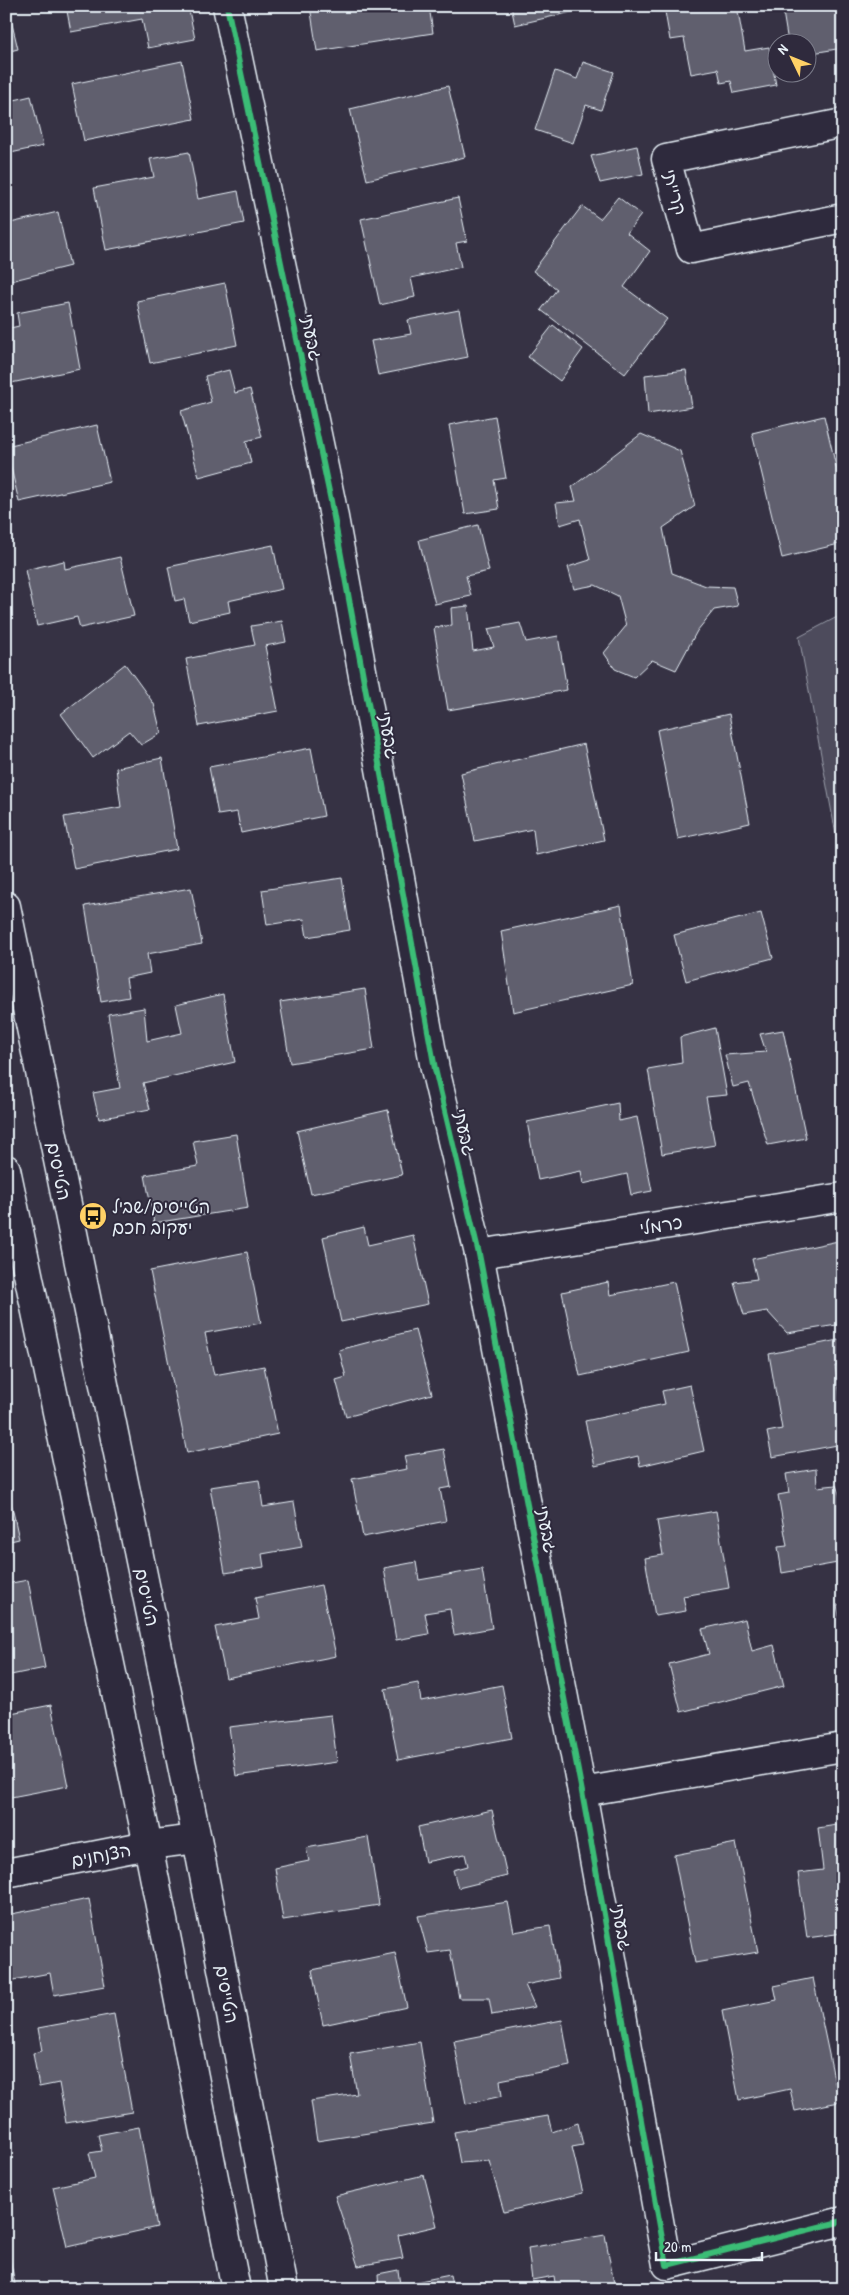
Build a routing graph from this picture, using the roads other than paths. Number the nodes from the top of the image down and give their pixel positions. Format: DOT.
graph roads {
  1 [pos="227,6"];
  2 [pos="843,123"];
  3 [pos="843,218"];
  4 [pos="6,906"];
  5 [pos="6,1169"];
  6 [pos="843,1197"];
  7 [pos="479,1254"];
  8 [pos="843,1747"];
  9 [pos="582,1792"];
  10 [pos="197,1839"];
  11 [pos="148,1845"];
  12 [pos="6,1873"];
  13 [pos="843,2220"];
  14 [pos="236,2289"];
  15 [pos="284,2289"];
  1 -- 7 [label="street, גבעתי"];
  2 -- 3 [label="street, קרייתי"];
  4 -- 10 [label="street, הטייסים"];
  5 -- 11 [label="street"];
  6 -- 7 [label="street, כרמלי"];
  7 -- 9 [label="street, גבעתי"];
  8 -- 9 [label="street"];
  9 -- 13 [label="street, גבעתי"];
  10 -- 11 [label="street, הצנחנים"];
  10 -- 15 [label="street, הטייסים"];
  11 -- 12 [label="street, הצנחנים"];
  11 -- 14 [label="street"];
}
